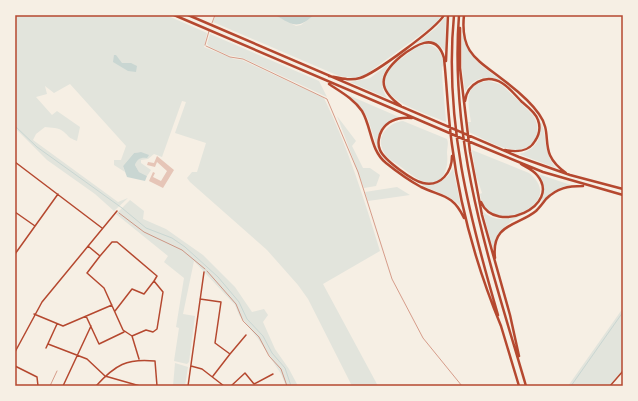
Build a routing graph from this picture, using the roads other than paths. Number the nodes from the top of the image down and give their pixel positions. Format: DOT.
graph roads {
  1 [pos="174,15"];
  2 [pos="188,15"];
  3 [pos="215,15"];
  4 [pos="444,15"];
  5 [pos="448,15"];
  6 [pos="454,15"];
  7 [pos="459,15"];
  8 [pos="464,15"];
  9 [pos="459,23"];
  10 [pos="205,45"];
  11 [pos="445,70"];
  12 [pos="323,74"];
  13 [pos="324,80"];
  14 [pos="464,106"];
  15 [pos="406,109"];
  16 [pos="414,118"];
  17 [pos="452,146"];
  18 [pos="499,149"];
  19 [pos="514,160"];
  20 [pos="15,162"];
  21 [pos="570,175"];
  22 [pos="588,186"];
  23 [pos="477,189"];
  24 [pos="623,189"];
  25 [pos="59,194"];
  26 [pos="623,195"];
  27 [pos="117,211"];
  28 [pos="15,212"];
  29 [pos="466,223"];
  30 [pos="36,226"];
  31 [pos="102,228"];
  32 [pos="88,246"];
  33 [pos="15,254"];
  34 [pos="100,256"];
  35 [pos="496,267"];
  36 [pos="204,272"];
  37 [pos="154,282"];
  38 [pos="200,299"];
  39 [pos="112,306"];
  40 [pos="115,311"];
  41 [pos="34,314"];
  42 [pos="86,316"];
  43 [pos="57,324"];
  44 [pos="91,326"];
  45 [pos="501,326"];
  46 [pos="124,332"];
  47 [pos="246,334"];
  48 [pos="132,336"];
  49 [pos="48,344"];
  50 [pos="46,348"];
  51 [pos="15,352"];
  52 [pos="230,354"];
  53 [pos="78,355"];
  54 [pos="139,359"];
  55 [pos="15,366"];
  56 [pos="191,366"];
  57 [pos="521,368"];
  58 [pos="57,371"];
  59 [pos="623,371"];
  60 [pos="273,374"];
  61 [pos="105,376"];
  62 [pos="213,376"];
  63 [pos="39,386"];
  64 [pos="50,386"];
  65 [pos="63,386"];
  66 [pos="96,386"];
  67 [pos="140,386"];
  68 [pos="157,386"];
  69 [pos="188,386"];
  70 [pos="224,386"];
  71 [pos="231,386"];
  72 [pos="519,386"];
  73 [pos="526,386"];
  74 [pos="610,386"];
  1 -- 13 [label="highway"];
  2 -- 12 [label="highway"];
  3 -- 10 [label="lane"];
  4 -- 12 [label="highway"];
  5 -- 11 [label="highway"];
  6 -- 45 [label="highway"];
  7 -- 9 [label="highway"];
  8 -- 21 [label="highway"];
  9 -- 14 [label="highway"];
  9 -- 57 [label="highway"];
  11 -- 15 [label="highway"];
  11 -- 17 [label="highway"];
  12 -- 15 [label="highway"];
  13 -- 16 [label="highway"];
  13 -- 29 [label="highway"];
  14 -- 18 [label="highway"];
  14 -- 23 [label="highway"];
  15 -- 18 [label="highway"];
  16 -- 17 [label="highway"];
  16 -- 19 [label="highway"];
  17 -- 29 [label="highway"];
  18 -- 21 [label="highway"];
  19 -- 22 [label="highway"];
  19 -- 23 [label="highway"];
  20 -- 25 [label="street"];
  21 -- 24 [label="highway"];
  22 -- 26 [label="highway"];
  22 -- 35 [label="highway"];
  23 -- 35 [label="highway"];
  25 -- 30 [label="street"];
  25 -- 31 [label="street"];
  27 -- 31 [label="street"];
  28 -- 30 [label="street"];
  29 -- 45 [label="highway"];
  30 -- 33 [label="street"];
  31 -- 32 [label="street"];
  32 -- 34 [label="street"];
  32 -- 41 [label="street"];
  34 -- 37 [label="street"];
  34 -- 39 [label="street"];
  35 -- 57 [label="highway"];
  36 -- 38 [label="street"];
  37 -- 40 [label="street"];
  37 -- 48 [label="street"];
  38 -- 52 [label="street"];
  38 -- 56 [label="street"];
  39 -- 40 [label="street"];
  39 -- 42 [label="street"];
  40 -- 46 [label="street"];
  41 -- 43 [label="street"];
  41 -- 51 [label="street"];
  42 -- 43 [label="street"];
  42 -- 44 [label="street"];
  43 -- 49 [label="street"];
  44 -- 46 [label="street"];
  44 -- 53 [label="street"];
  45 -- 72 [label="highway"];
  46 -- 48 [label="street"];
  47 -- 52 [label="street"];
  48 -- 54 [label="street"];
  49 -- 50 [label="street"];
  49 -- 53 [label="street"];
  52 -- 62 [label="street"];
  53 -- 61 [label="street"];
  53 -- 65 [label="street"];
  54 -- 61 [label="street"];
  54 -- 68 [label="street"];
  55 -- 63 [label="street"];
  56 -- 62 [label="street"];
  56 -- 69 [label="street"];
  57 -- 73 [label="highway"];
  58 -- 64 [label="lane"];
  59 -- 74 [label="street"];
  60 -- 71 [label="street"];
  61 -- 66 [label="street"];
  61 -- 67 [label="street"];
  62 -- 70 [label="street"];
}
